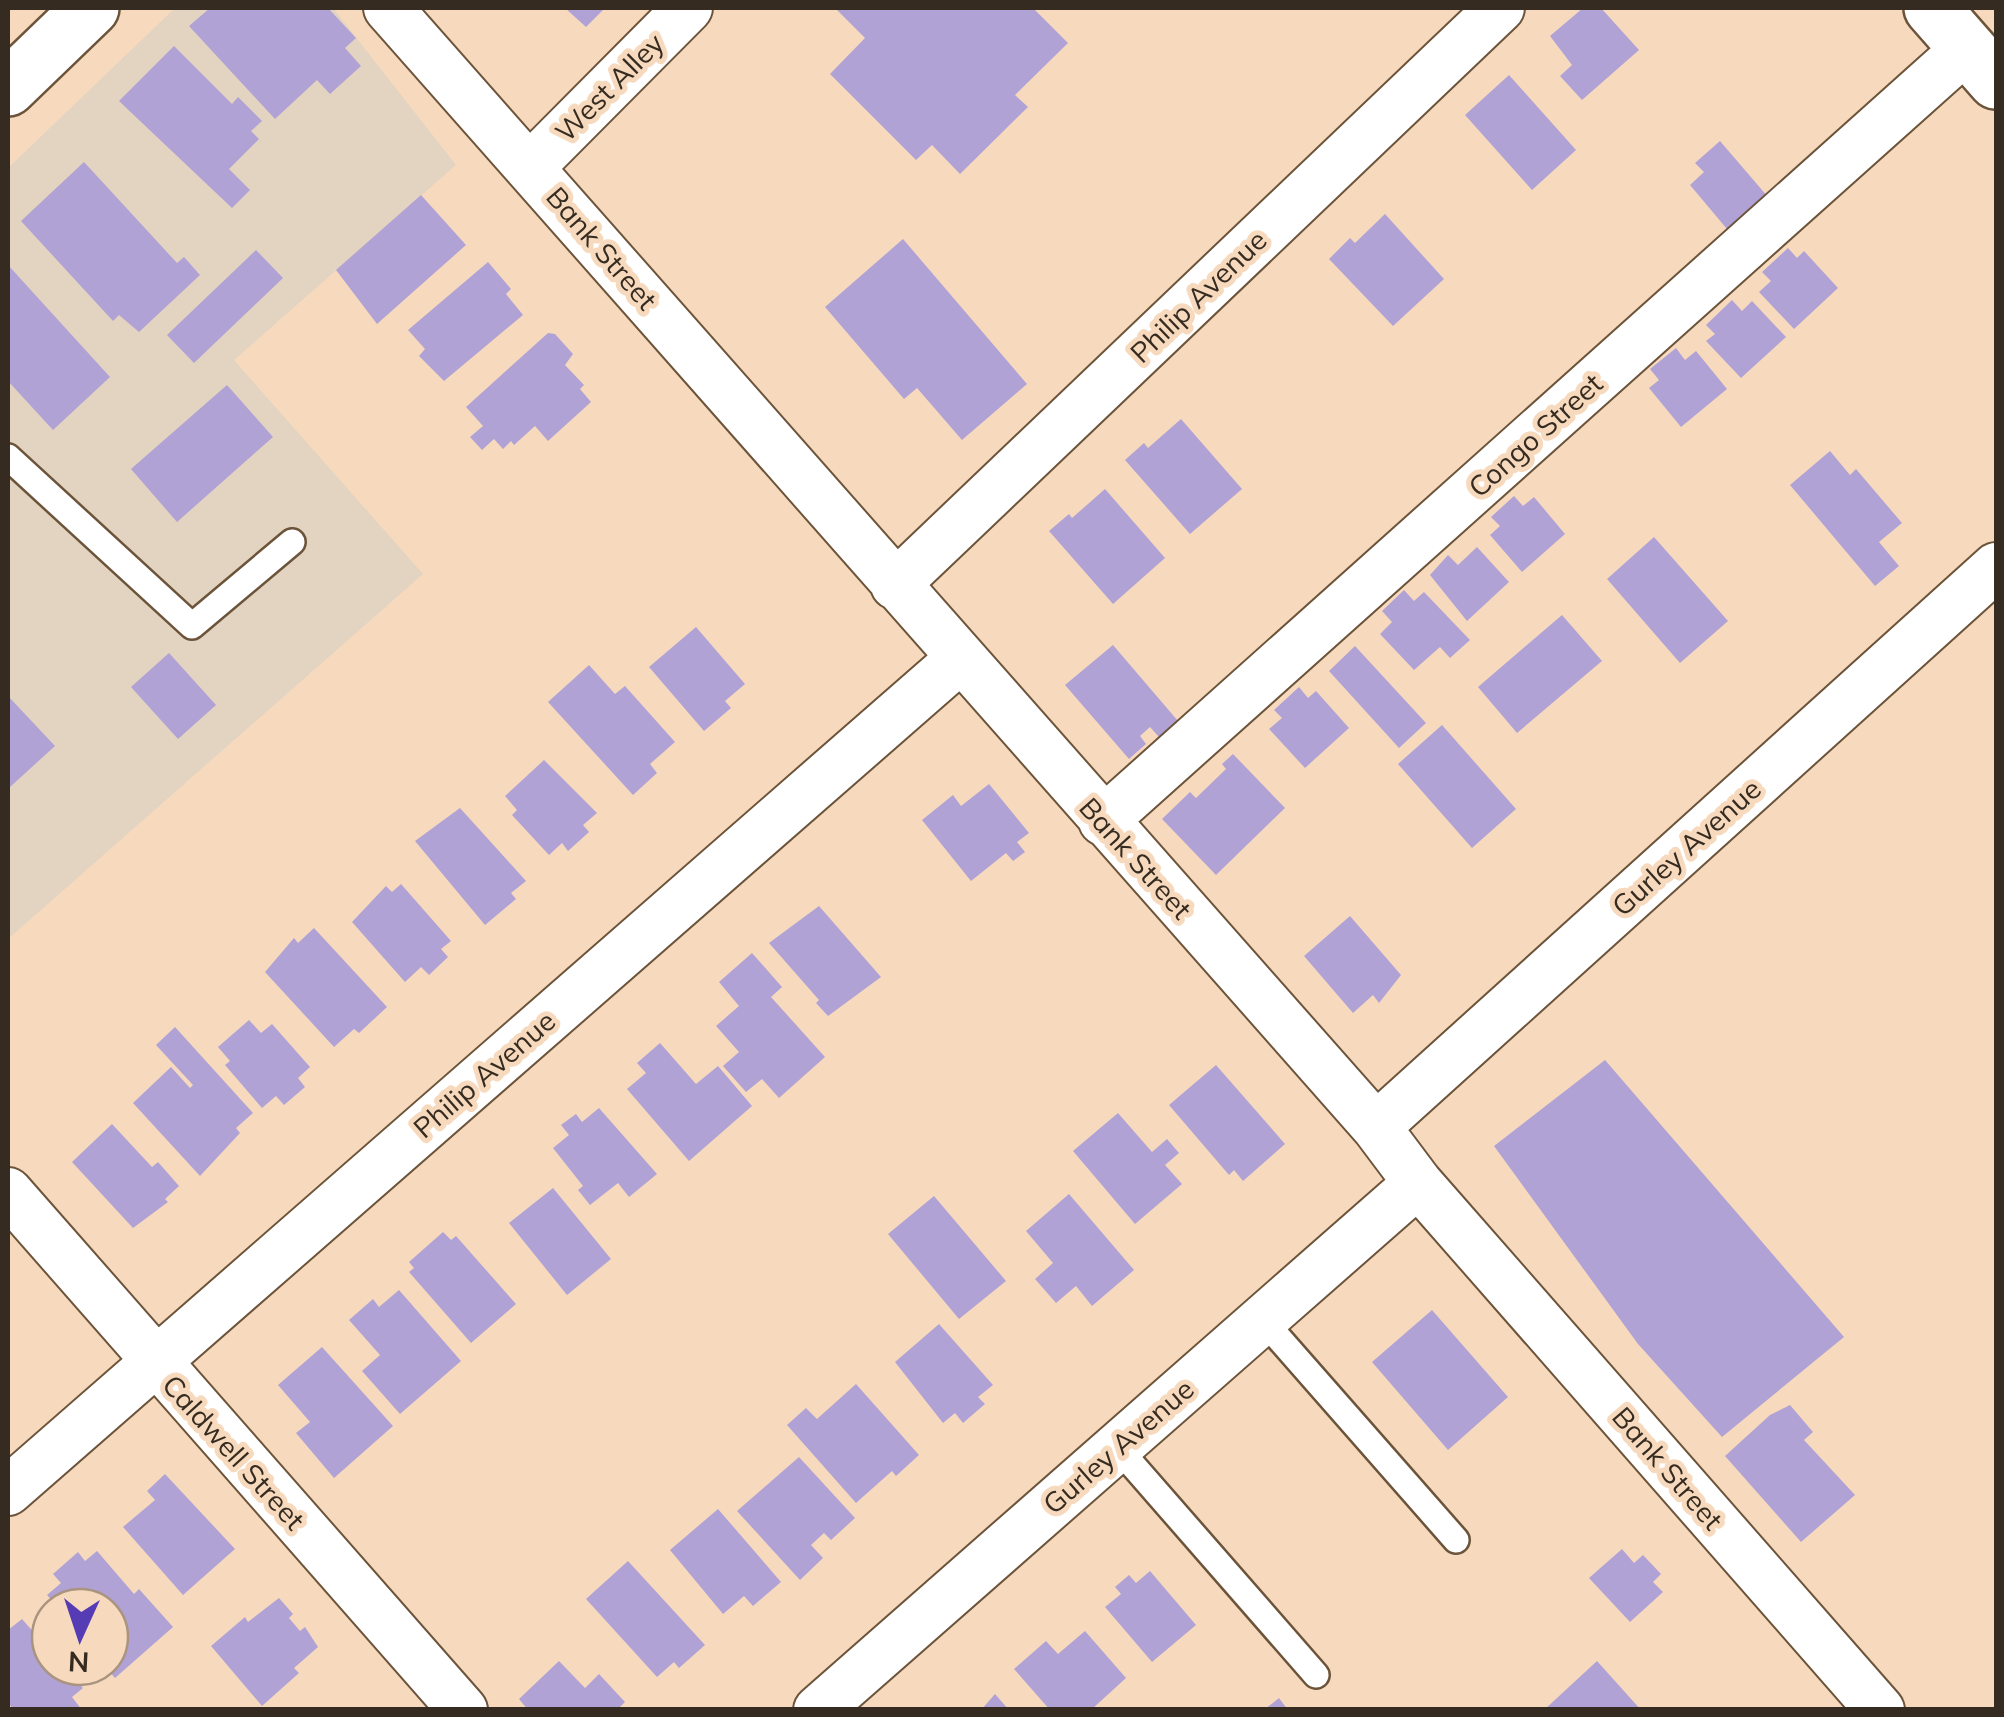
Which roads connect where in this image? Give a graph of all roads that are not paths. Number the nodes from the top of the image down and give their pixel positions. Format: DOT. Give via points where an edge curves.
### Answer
graph roads {
  1 [pos="91,8"];
  2 [pos="388,8"];
  3 [pos="688,8"];
  4 [pos="1500,8"];
  5 [pos="1932,8"];
  6 [pos="1982,65"];
  7 [pos="8,88"];
  8 [pos="530,166"];
  9 [pos="8,457"];
  10 [pos="292,542"];
  11 [pos="1996,568"];
  12 [pos="895,585"];
  13 [pos="961,658"];
  14 [pos="1103,822"];
  15 [pos="1376,1127"];
  16 [pos="1418,1184"];
  17 [pos="8,1192"];
  18 [pos="1262,1319"];
  19 [pos="154,1362"];
  20 [pos="1116,1447"];
  21 [pos="8,1491"];
  22 [pos="1456,1540"];
  23 [pos="1316,1675"];
  24 [pos="463,1710"];
  25 [pos="818,1710"];
  26 [pos="1880,1710"];
  1 -- 7 [label="main road"];
  2 -- 8 [label="street, Bank Street"];
  3 -- 8 [label="street, West Alley"];
  4 -- 12 [label="street, Philip Avenue"];
  5 -- 6 [label="main road"];
  6 -- 14 [label="street, Congo Street"];
  8 -- 12 [label="street, Bank Street"];
  9 -- 10 [label="lane" via="192,626"];
  11 -- 15 [label="street, Gurley Avenue"];
  12 -- 13 [label="street, Bank Street"];
  13 -- 14 [label="street, Bank Street"];
  13 -- 19 [label="street, Philip Avenue"];
  14 -- 15 [label="street, Bank Street"];
  15 -- 16 [label="street, Bank Street"];
  16 -- 18 [label="street, Gurley Avenue"];
  16 -- 26 [label="street, Bank Street"];
  17 -- 19 [label="street, Caldwell Street"];
  18 -- 20 [label="street, Gurley Avenue"];
  18 -- 22 [label="lane"];
  19 -- 21 [label="street, Philip Avenue"];
  19 -- 24 [label="street, Caldwell Street"];
  20 -- 23 [label="lane"];
  20 -- 25 [label="street, Gurley Avenue"];
}
